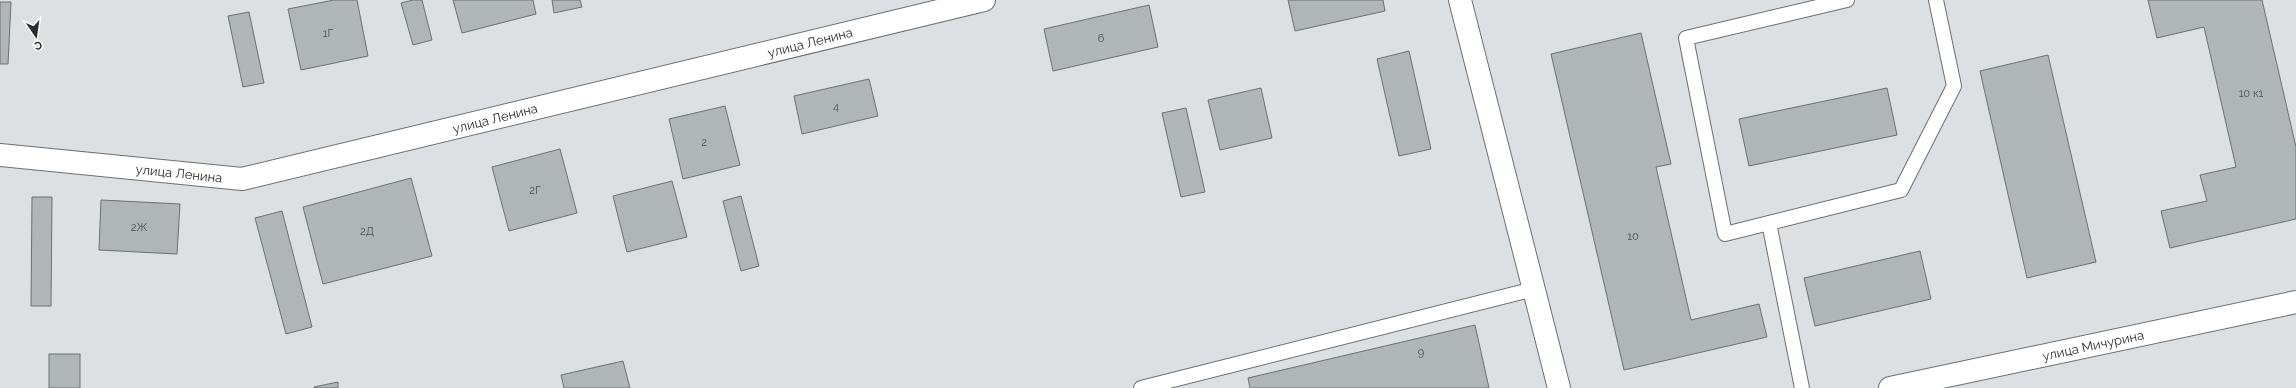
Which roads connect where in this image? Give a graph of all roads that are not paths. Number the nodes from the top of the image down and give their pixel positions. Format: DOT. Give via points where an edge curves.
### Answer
graph roads {
  1 [pos="984,0"];
  2 [pos="1460,0"];
  3 [pos="1847,0"];
  4 [pos="1936,0"];
  5 [pos="0,155"];
  6 [pos="1769,223"];
  7 [pos="1534,289"];
  8 [pos="2296,302"];
  9 [pos="1141,388"];
  10 [pos="1559,388"];
  11 [pos="1802,388"];
  12 [pos="1890,388"];
  1 -- 5 [label="street, улица Ленина" via="242,179"];
  2 -- 7 [label="street"];
  3 -- 6 [label="lane" via="1686,38 1725,234"];
  4 -- 6 [label="lane" via="1954,86 1901,190"];
  6 -- 11 [label="lane"];
  7 -- 9 [label="lane"];
  7 -- 10 [label="street"];
  8 -- 12 [label="street, улица Мичурина"];
}
